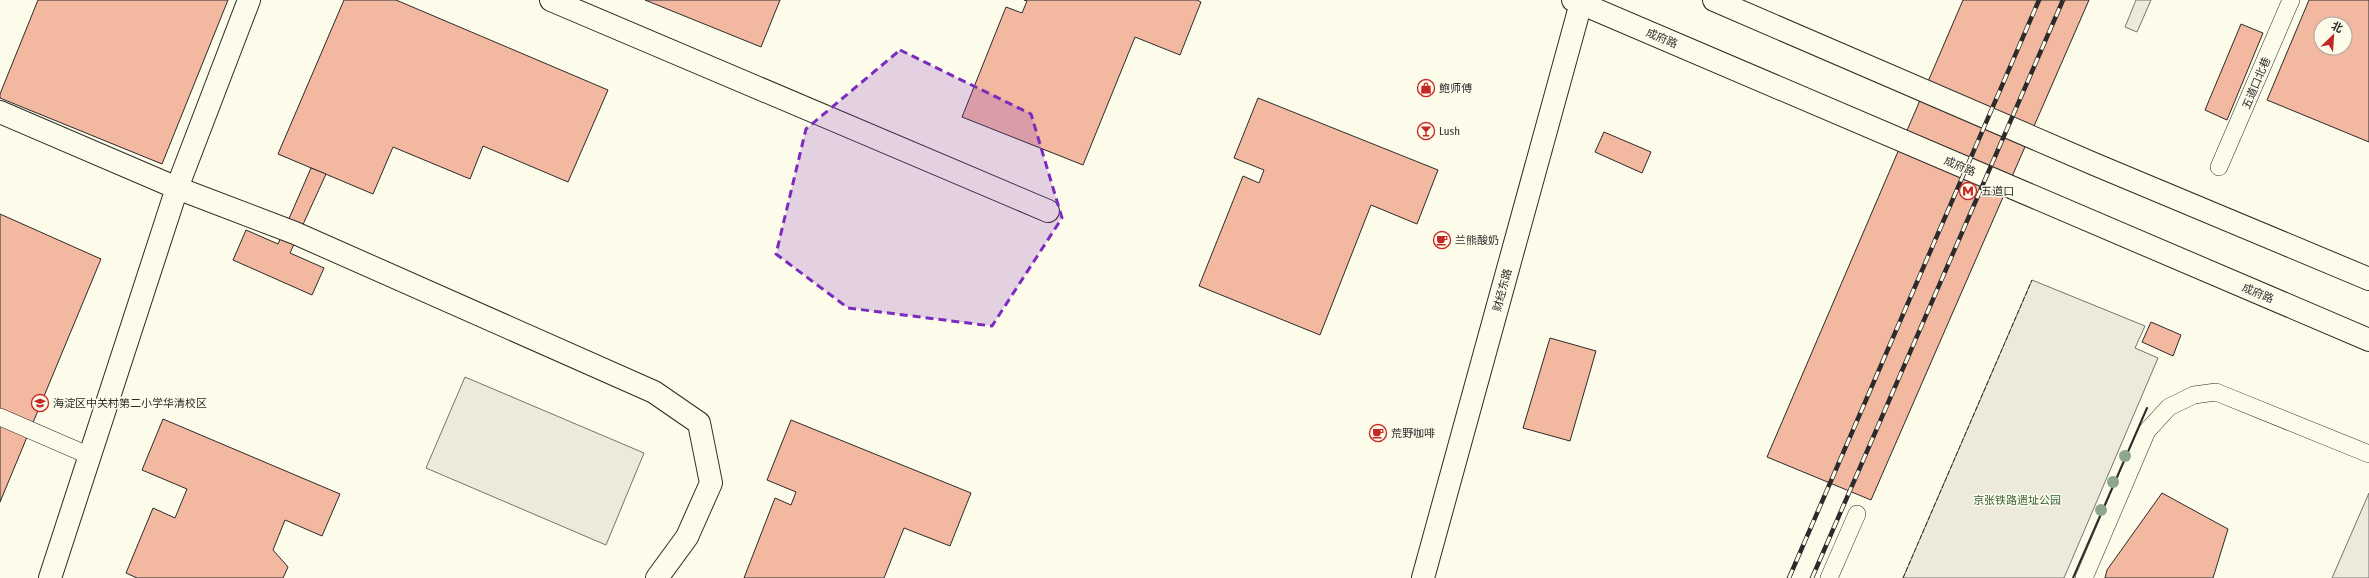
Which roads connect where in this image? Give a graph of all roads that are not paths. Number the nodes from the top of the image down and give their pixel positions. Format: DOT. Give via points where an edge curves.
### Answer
graph roads {
  1 [pos="248,0"];
  2 [pos="551,0"];
  3 [pos="1714,0"];
  4 [pos="2291,0"];
  5 [pos="1579,1"];
  6 [pos="0,112"];
  7 [pos="2220,166"];
  8 [pos="177,188"];
  9 [pos="1048,212"];
  10 [pos="2369,279"];
  11 [pos="2369,340"];
  12 [pos="0,417"];
  13 [pos="2369,454"];
  14 [pos="90,456"];
  15 [pos="1857,514"];
  16 [pos="50,578"];
  17 [pos="657,578"];
  18 [pos="1423,578"];
  19 [pos="1829,578"];
  20 [pos="2084,578"];
  1 -- 8 [label="street"];
  2 -- 9 [label="street"];
  3 -- 10 [label="street" via="2087,162"];
  4 -- 7 [label="lane, 五道口北巷"];
  5 -- 11 [label="street, 成府路"];
  5 -- 18 [label="street, 财经东路"];
  6 -- 8 [label="street"];
  8 -- 14 [label="street"];
  8 -- 17 [label="street" via="295,232 654,392 699,422 711,483 688,538"];
  12 -- 14 [label="lane"];
  13 -- 20 [label="lane" via="2216,392 2194,395 2169,407 2147,431"];
  14 -- 16 [label="street"];
  15 -- 19 [label="lane"];
}
